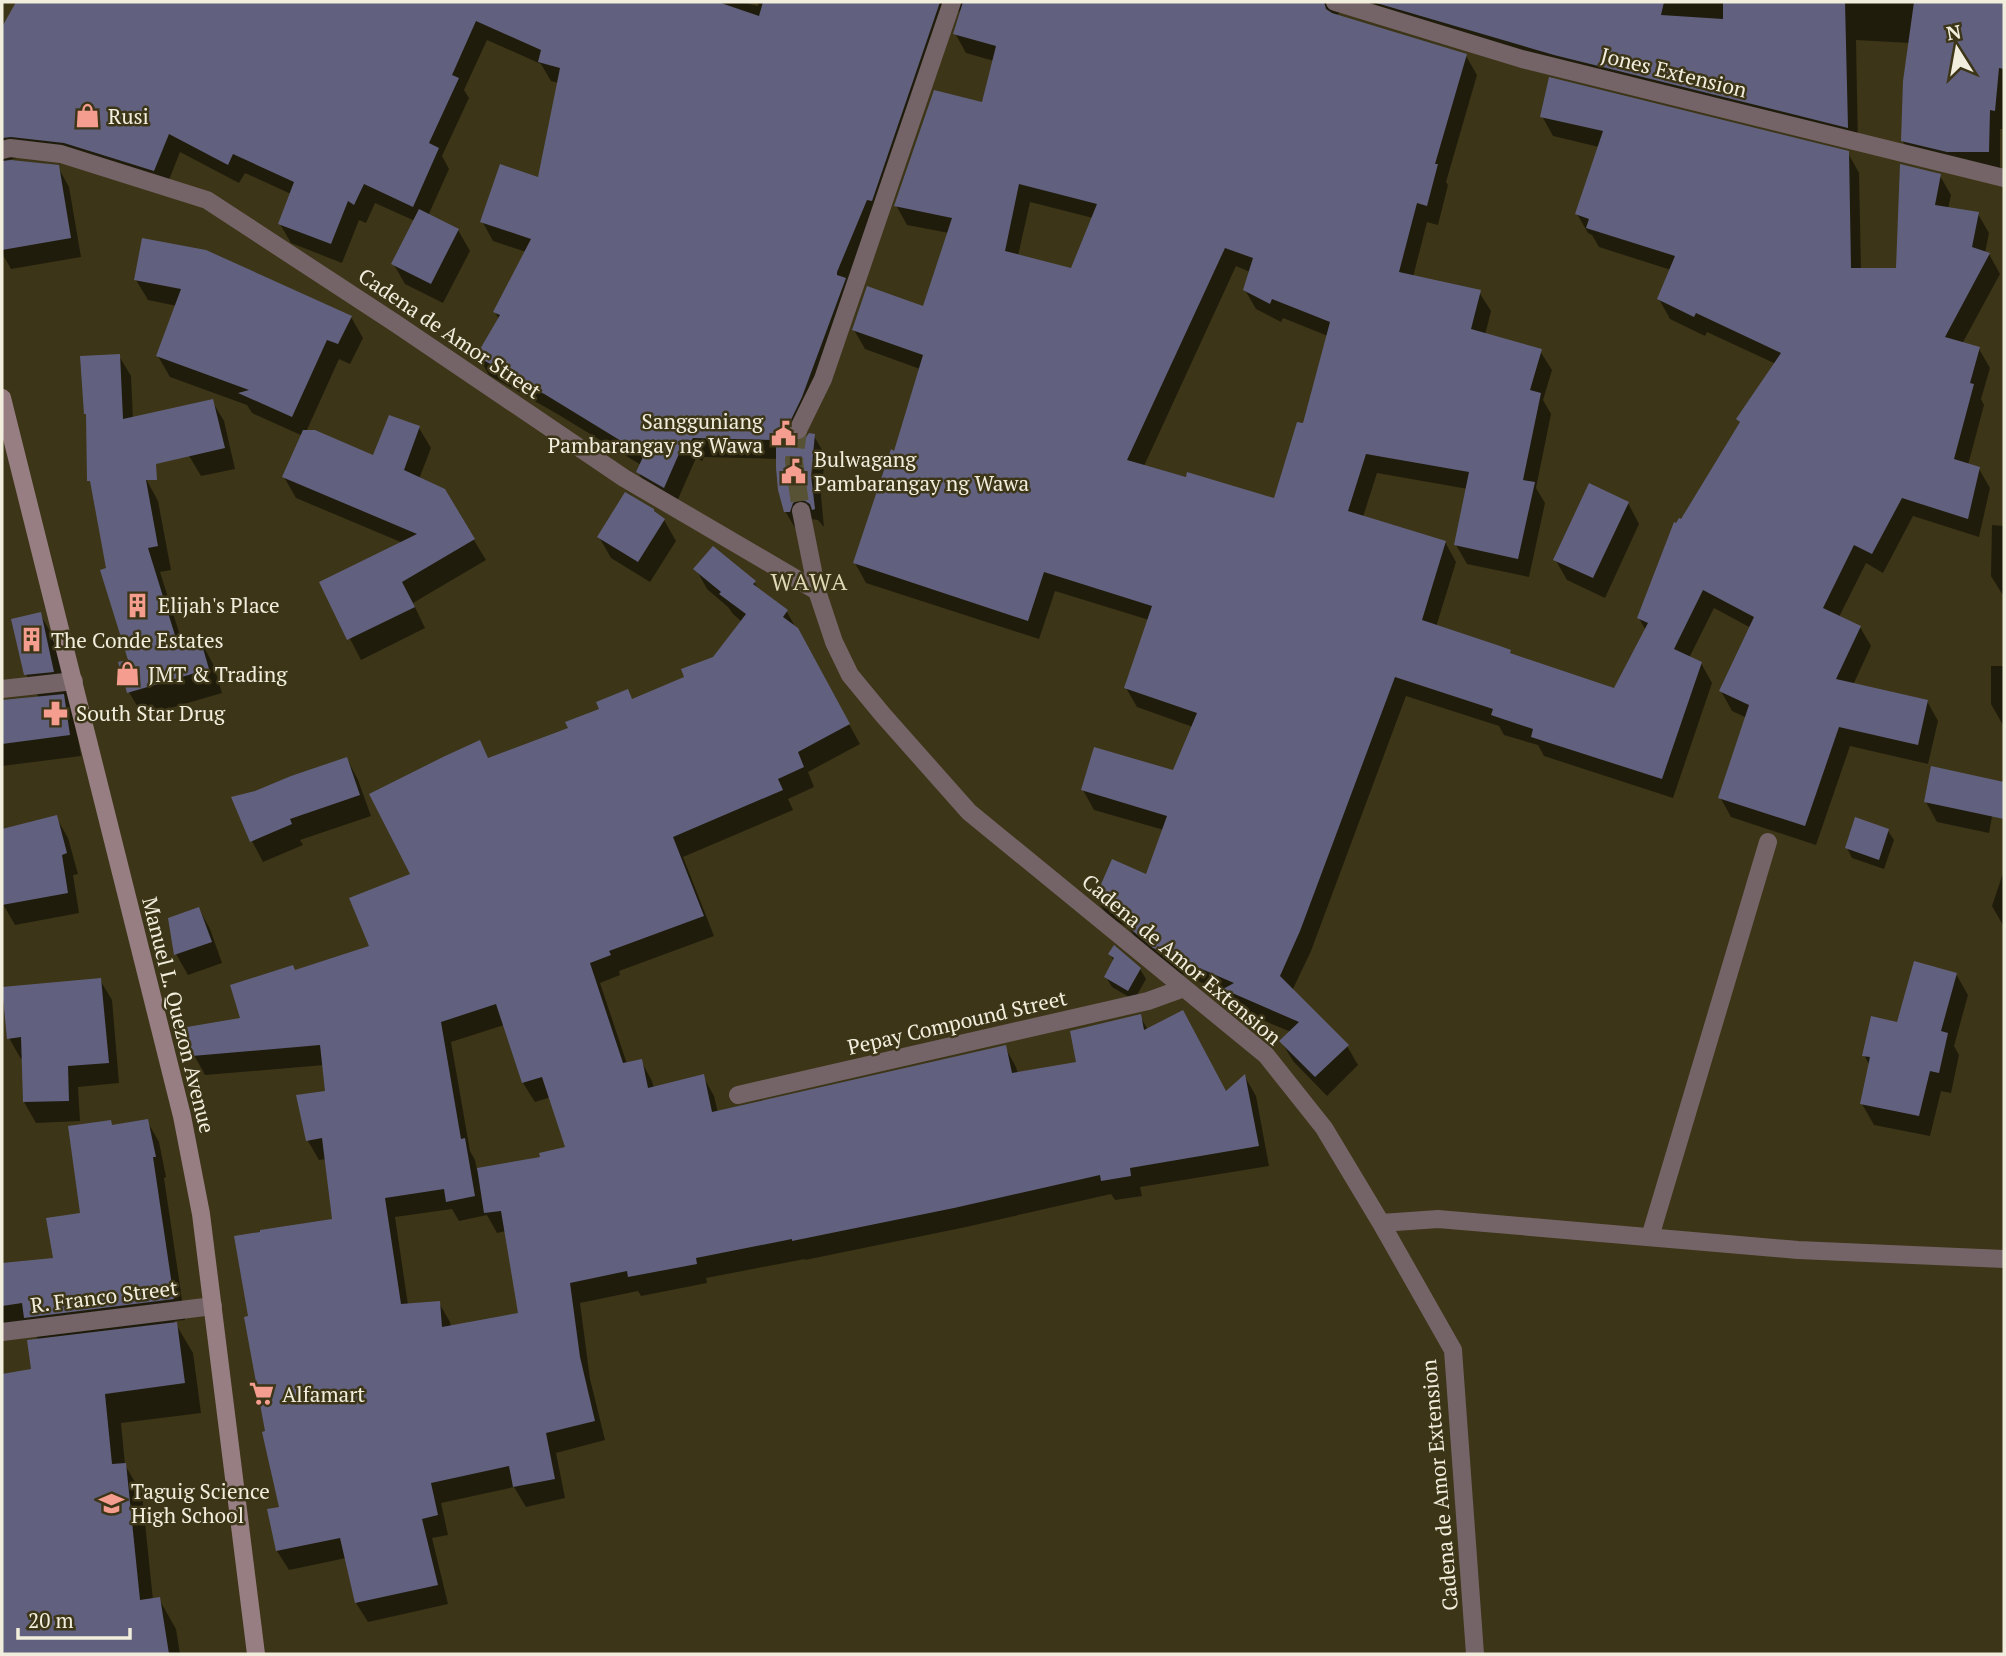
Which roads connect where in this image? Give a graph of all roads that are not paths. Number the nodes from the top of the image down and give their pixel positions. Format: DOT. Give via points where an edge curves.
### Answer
graph roads {
  1 [pos="953,2"];
  2 [pos="1335,2"];
  3 [pos="2,150"];
  4 [pos="2004,178"];
  5 [pos="2,398"];
  6 [pos="798,430"];
  7 [pos="801,511"];
  8 [pos="817,592"];
  9 [pos="74,681"];
  10 [pos="2,689"];
  11 [pos="1768,842"];
  12 [pos="1184,988"];
  13 [pos="738,1095"];
  14 [pos="1381,1223"];
  15 [pos="1650,1237"];
  16 [pos="2004,1259"];
  17 [pos="213,1306"];
  18 [pos="2,1332"];
  19 [pos="256,1654"];
  20 [pos="1475,1654"];
  1 -- 6 [label="street" via="823,379"];
  2 -- 4 [label="street, Jones Extension" via="1522,59"];
  3 -- 8 [label="street, Cadena de Amor Street" via="61,154 208,200 624,478"];
  5 -- 9 [label="main road, Manuel L. Quezon Avenue"];
  7 -- 8 [label="street"];
  8 -- 12 [label="street, Cadena de Amor Extension" via="850,675 968,812"];
  9 -- 10 [label="street"];
  9 -- 17 [label="main road, Manuel L. Quezon Avenue" via="182,1116"];
  11 -- 15 [label="street"];
  12 -- 13 [label="street, Pepay Compound Street" via="1135,1004"];
  12 -- 14 [label="street, Cadena de Amor Extension" via="1266,1055 1325,1128"];
  14 -- 15 [label="street" via="1438,1219"];
  14 -- 20 [label="street, Cadena de Amor Extension" via="1452,1350"];
  15 -- 16 [label="street" via="1798,1250"];
  17 -- 18 [label="street, R. Franco Street"];
  17 -- 19 [label="main road, Manuel L. Quezon Avenue"];
}
